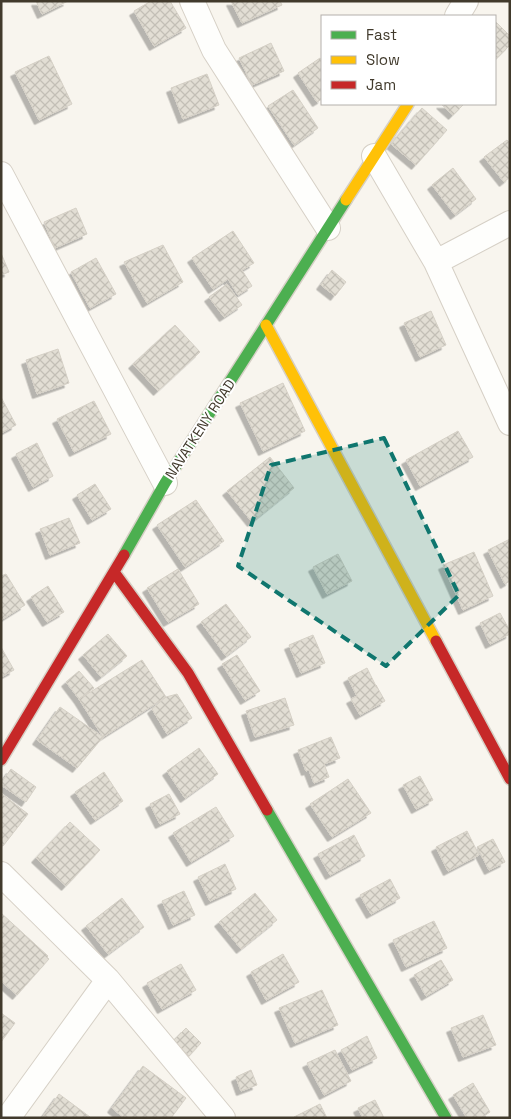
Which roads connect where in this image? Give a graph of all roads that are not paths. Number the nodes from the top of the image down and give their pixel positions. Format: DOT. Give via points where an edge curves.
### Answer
graph roads {
  1 [pos="192,1"];
  2 [pos="466,1"];
  3 [pos="458,15"];
  4 [pos="407,105"];
  5 [pos="374,156"];
  6 [pos="1,174"];
  7 [pos="510,223"];
  8 [pos="328,228"];
  9 [pos="436,262"];
  10 [pos="266,325"];
  11 [pos="510,423"];
  12 [pos="165,483"];
  13 [pos="114,572"];
  14 [pos="1,760"];
  15 [pos="510,779"];
  16 [pos="1,874"];
  17 [pos="108,980"];
  18 [pos="8,1118"];
  19 [pos="223,1118"];
  20 [pos="446,1118"];
  1 -- 8 [label="street" via="214,50"];
  2 -- 3 [label="street"];
  4 -- 5 [label="street, NAVATKENY ROAD"];
  5 -- 8 [label="street, NAVATKENY ROAD"];
  5 -- 9 [label="street"];
  6 -- 12 [label="street"];
  7 -- 9 [label="street"];
  8 -- 10 [label="street, NAVATKENY ROAD"];
  9 -- 11 [label="street"];
  10 -- 12 [label="street, NAVATKENY ROAD"];
  10 -- 15 [label="street"];
  12 -- 13 [label="street, NAVATKENY ROAD"];
  13 -- 14 [label="street, NAVATKENY ROAD"];
  13 -- 20 [label="street" via="188,673"];
  16 -- 17 [label="street"];
  17 -- 18 [label="street"];
  17 -- 19 [label="street"];
}
